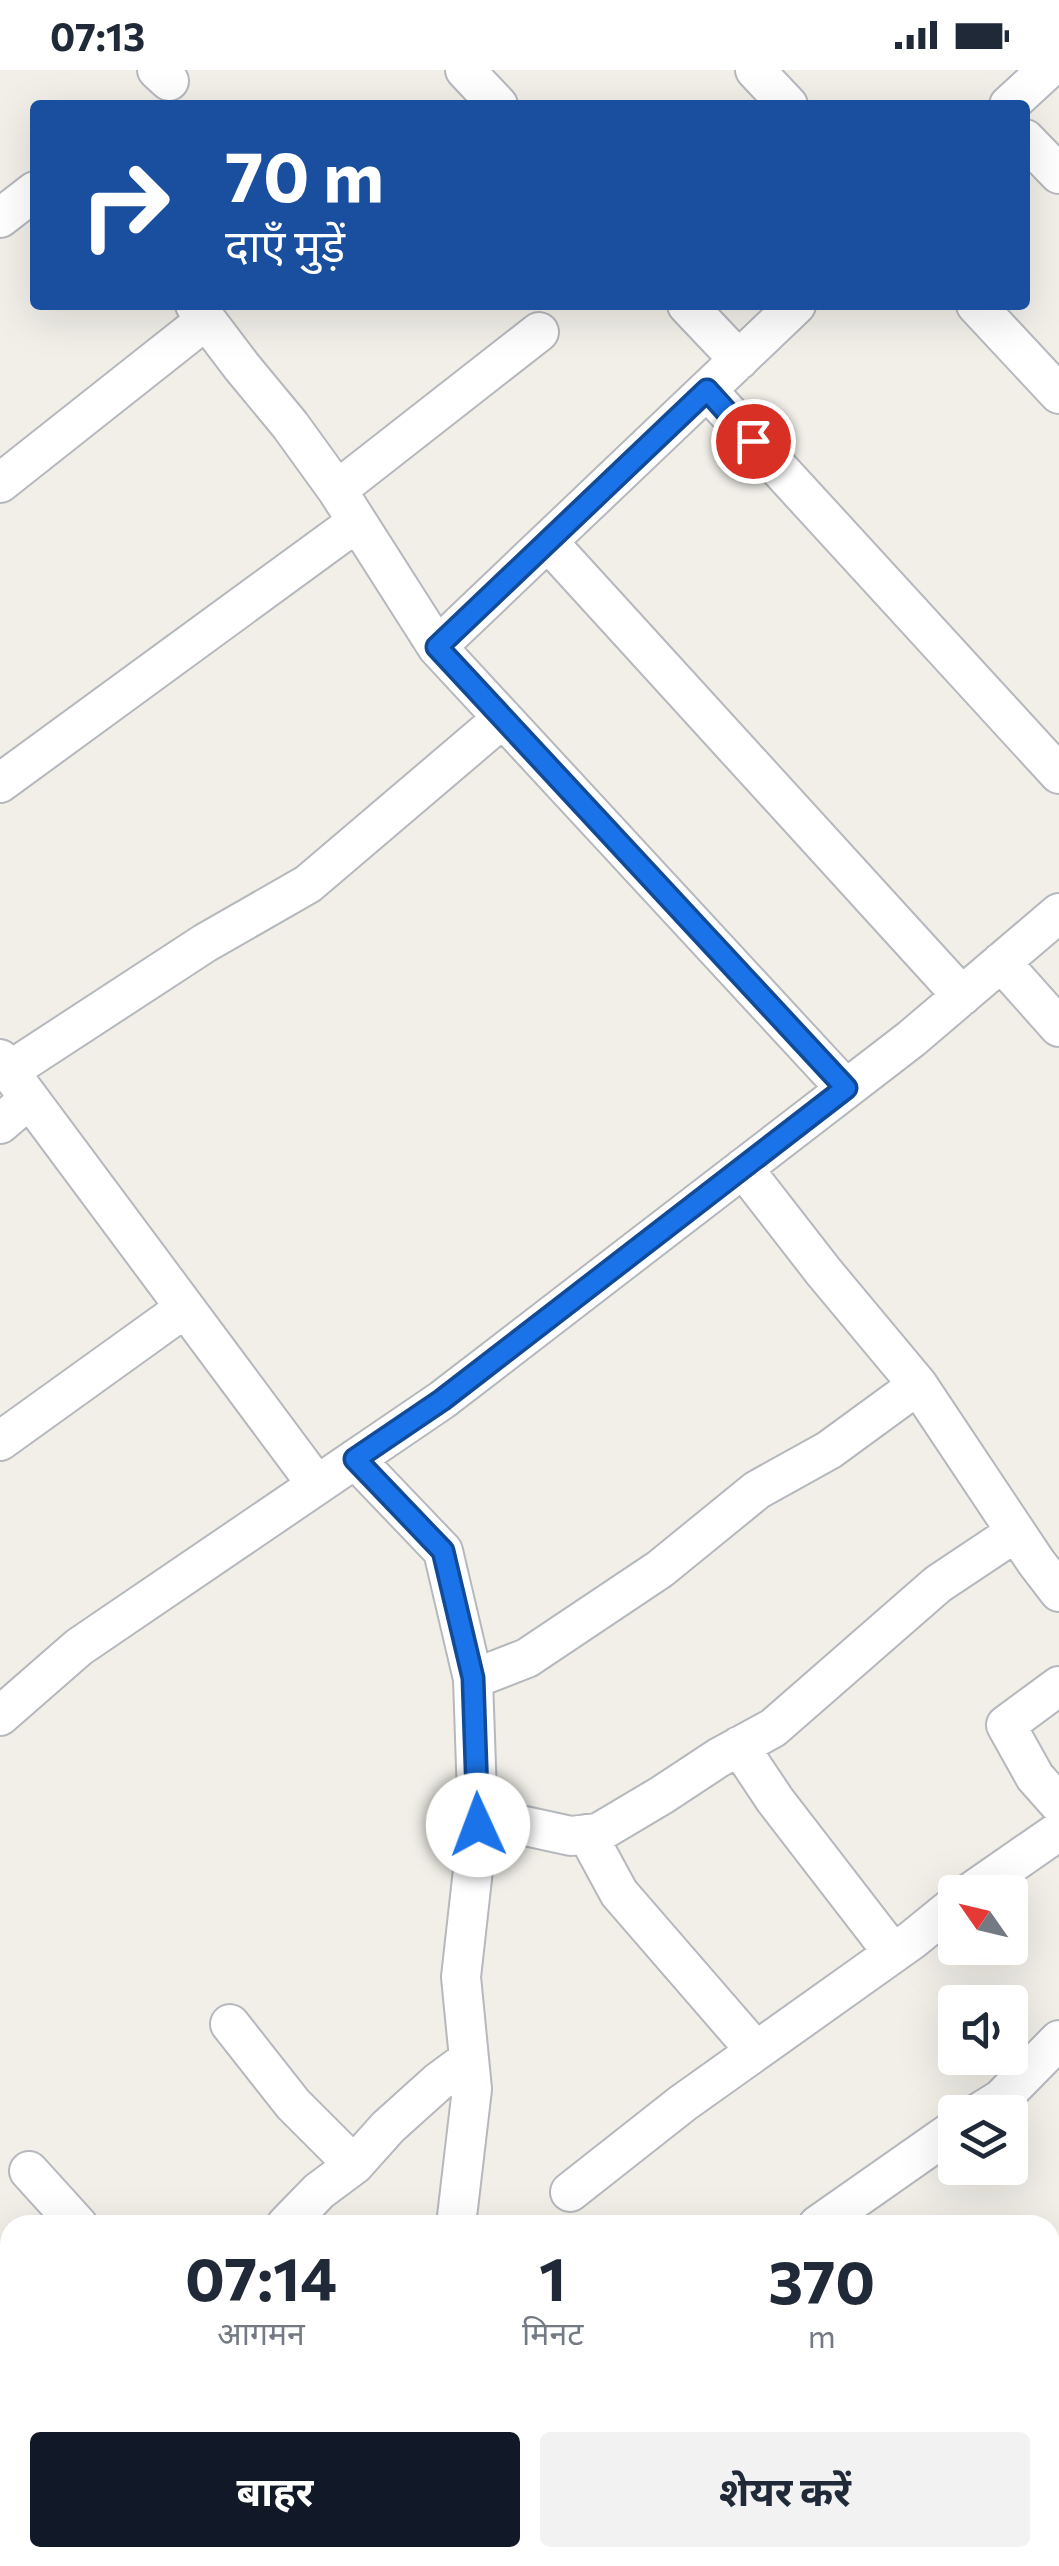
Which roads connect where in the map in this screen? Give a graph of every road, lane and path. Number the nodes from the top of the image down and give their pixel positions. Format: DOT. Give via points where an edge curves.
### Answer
graph roads {
  1 [pos="465,70"];
  2 [pos="755,70"];
  3 [pos="1037,73"];
  4 [pos="493,100"];
  5 [pos="783,100"];
  6 [pos="1013,100"];
  7 [pos="1030,144"];
  8 [pos="1059,174"];
  9 [pos="30,196"];
  10 [pos="0,218"];
  11 [pos="692,310"];
  12 [pos="791,310"];
  13 [pos="981,310"];
  14 [pos="201,312"];
  15 [pos="538,332"];
  16 [pos="739,360"];
  17 [pos="707,390"];
  18 [pos="1059,394"];
  19 [pos="0,483"];
  20 [pos="337,490"];
  21 [pos="358,522"];
  22 [pos="548,542"];
  23 [pos="437,647"];
  24 [pos="503,718"];
  25 [pos="1059,774"];
  26 [pos="0,782"];
  27 [pos="1059,913"];
  28 [pos="1001,962"];
  29 [pos="962,996"];
  30 [pos="1059,1026"];
  31 [pos="13,1076"];
  32 [pos="846,1088"];
  33 [pos="0,1124"];
  34 [pos="742,1168"];
  35 [pos="185,1308"];
  36 [pos="918,1385"];
  37 [pos="0,1441"];
  38 [pos="355,1459"];
  39 [pos="317,1485"];
  40 [pos="1016,1532"];
  41 [pos="1059,1592"];
  42 [pos="473,1678"];
  43 [pos="1059,1686"];
  44 [pos="0,1716"];
  45 [pos="739,1746"];
  46 [pos="1059,1804"];
  47 [pos="478,1825"];
  48 [pos="1059,1831"];
  49 [pos="587,1834"];
  50 [pos="996,1875"];
  51 [pos="938,1918"];
  52 [pos="893,1953"];
  53 [pos="230,2024"];
  54 [pos="1059,2040"];
  55 [pos="755,2050"];
  56 [pos="469,2059"];
  57 [pos="1004,2095"];
  58 [pos="938,2142"];
  59 [pos="354,2165"];
  60 [pos="29,2171"];
  61 [pos="570,2192"];
  62 [pos="69,2215"];
  63 [pos="296,2215"];
  64 [pos="457,2215"];
  65 [pos="832,2215"];
  1 -- 4 [label="street"];
  2 -- 5 [label="street"];
  3 -- 6 [label="street"];
  7 -- 8 [label="street"];
  9 -- 10 [label="street"];
  11 -- 16 [label="street"];
  12 -- 16 [label="street"];
  13 -- 18 [label="street"];
  14 -- 19 [label="street"];
  14 -- 20 [label="street"];
  15 -- 20 [label="street"];
  16 -- 17 [label="street"];
  17 -- 22 [label="street"];
  17 -- 25 [label="street"];
  20 -- 21 [label="street"];
  21 -- 23 [label="street"];
  21 -- 26 [label="street"];
  22 -- 23 [label="street"];
  22 -- 29 [label="street"];
  23 -- 24 [label="street"];
  24 -- 31 [label="street" via="308,884 205,943"];
  24 -- 32 [label="street"];
  27 -- 28 [label="street"];
  28 -- 29 [label="street"];
  28 -- 30 [label="street"];
  29 -- 32 [label="street"];
  31 -- 33 [label="street"];
  31 -- 35 [label="street"];
  32 -- 34 [label="street"];
  34 -- 36 [label="street"];
  34 -- 38 [label="street" via="442,1400"];
  35 -- 37 [label="street"];
  35 -- 39 [label="street"];
  36 -- 40 [label="street"];
  36 -- 42 [label="street" via="829,1450 757,1490 660,1569 527,1658"];
  38 -- 39 [label="street"];
  38 -- 42 [label="street" via="443,1551"];
  39 -- 44 [label="street" via="79,1647"];
  40 -- 41 [label="street"];
  40 -- 45 [label="street" via="938,1584 773,1728"];
  42 -- 47 [label="street"];
  43 -- 46 [label="street" via="1006,1725"];
  45 -- 49 [label="street"];
  45 -- 52 [label="street"];
  47 -- 49 [label="street"];
  47 -- 56 [label="street" via="461,1976"];
  48 -- 50 [label="street"];
  49 -- 55 [label="street" via="618,1893"];
  51 -- 52 [label="street"];
  52 -- 55 [label="street"];
  53 -- 59 [label="street" via="293,2104"];
  54 -- 57 [label="street"];
  55 -- 61 [label="street"];
  56 -- 59 [label="street"];
  56 -- 64 [label="street" via="472,2089"];
  58 -- 65 [label="street"];
  59 -- 63 [label="street"];
  60 -- 62 [label="street"];
}
